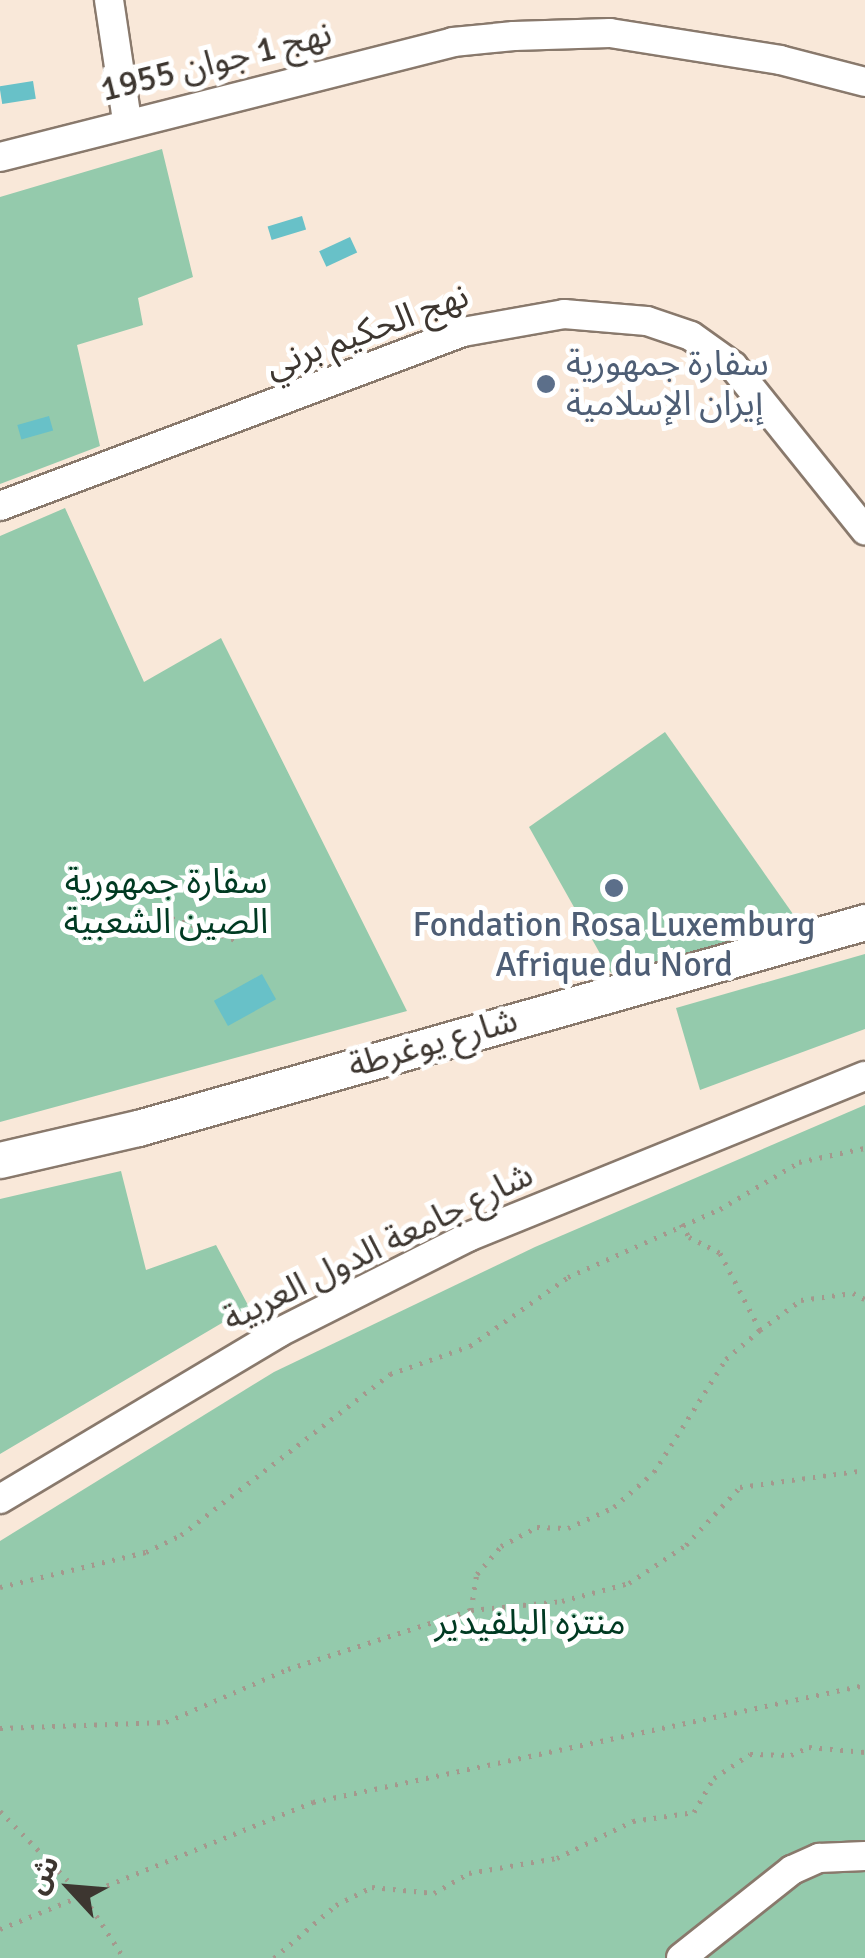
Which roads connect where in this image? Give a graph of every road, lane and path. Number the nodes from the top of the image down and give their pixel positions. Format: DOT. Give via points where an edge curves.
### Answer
graph roads {
  1 [pos="110,0"];
  2 [pos="865,82"];
  3 [pos="127,121"];
  4 [pos="0,158"];
  5 [pos="0,506"];
  6 [pos="865,530"];
  7 [pos="172,918"];
  8 [pos="865,922"];
  9 [pos="241,942"];
  10 [pos="865,1064"];
  11 [pos="865,1076"];
  12 [pos="807,1095"];
  13 [pos="865,1148"];
  14 [pos="0,1160"];
  15 [pos="680,1224"];
  16 [pos="865,1299"];
  17 [pos="760,1330"];
  18 [pos="865,1470"];
  19 [pos="0,1499"];
  20 [pos="0,1587"];
  21 [pos="472,1610"];
  22 [pos="865,1685"];
  23 [pos="0,1728"];
  24 [pos="865,1752"];
  25 [pos="0,1811"];
  26 [pos="865,1856"];
  27 [pos="86,1898"];
  28 [pos="0,1929"];
  29 [pos="124,1958"];
  30 [pos="274,1958"];
  31 [pos="681,1958"];
  1 -- 3 [label="street"];
  2 -- 3 [label="street, نهج 1 جوان 1955" via="780,60 610,33 514,36 454,42"];
  3 -- 4 [label="street, نهج 1 جوان 1955"];
  5 -- 6 [label="street, نهج الحكيم برني" via="463,332 564,314 646,321 691,336 733,366"];
  7 -- 9 [label="path"];
  8 -- 14 [label="main road, شارع يوغرطة" via="138,1128"];
  10 -- 12 [label="street, شارع جامعة الدول العربية"];
  11 -- 12 [label="street, شارع جامعة الدول العربية"];
  12 -- 19 [label="street, شارع جامعة الدول العربية" via="468,1236 278,1333"];
  13 -- 15 [label="path" via="799,1162 720,1209"];
  15 -- 17 [label="path" via="720,1254"];
  15 -- 20 [label="path" via="568,1278 470,1346 390,1374 181,1535 146,1552"];
  16 -- 17 [label="path" via="853,1293 801,1300"];
  17 -- 21 [label="path" via="726,1358 654,1472 614,1507 568,1528 537,1527 500,1546 477,1574"];
  18 -- 21 [label="path" via="740,1487 686,1545 629,1584 562,1601"];
  21 -- 23 [label="path" via="288,1669 166,1722"];
  22 -- 27 [label="path" via="313,1802"];
  24 -- 30 [label="path" via="809,1747 791,1755 750,1754 714,1778 694,1812 632,1821 557,1858 468,1873 434,1892 372,1887 336,1905"];
  25 -- 27 [label="path"];
  26 -- 31 [label="street" via="819,1858 792,1870"];
  27 -- 28 [label="path"];
  27 -- 29 [label="path"];
}
